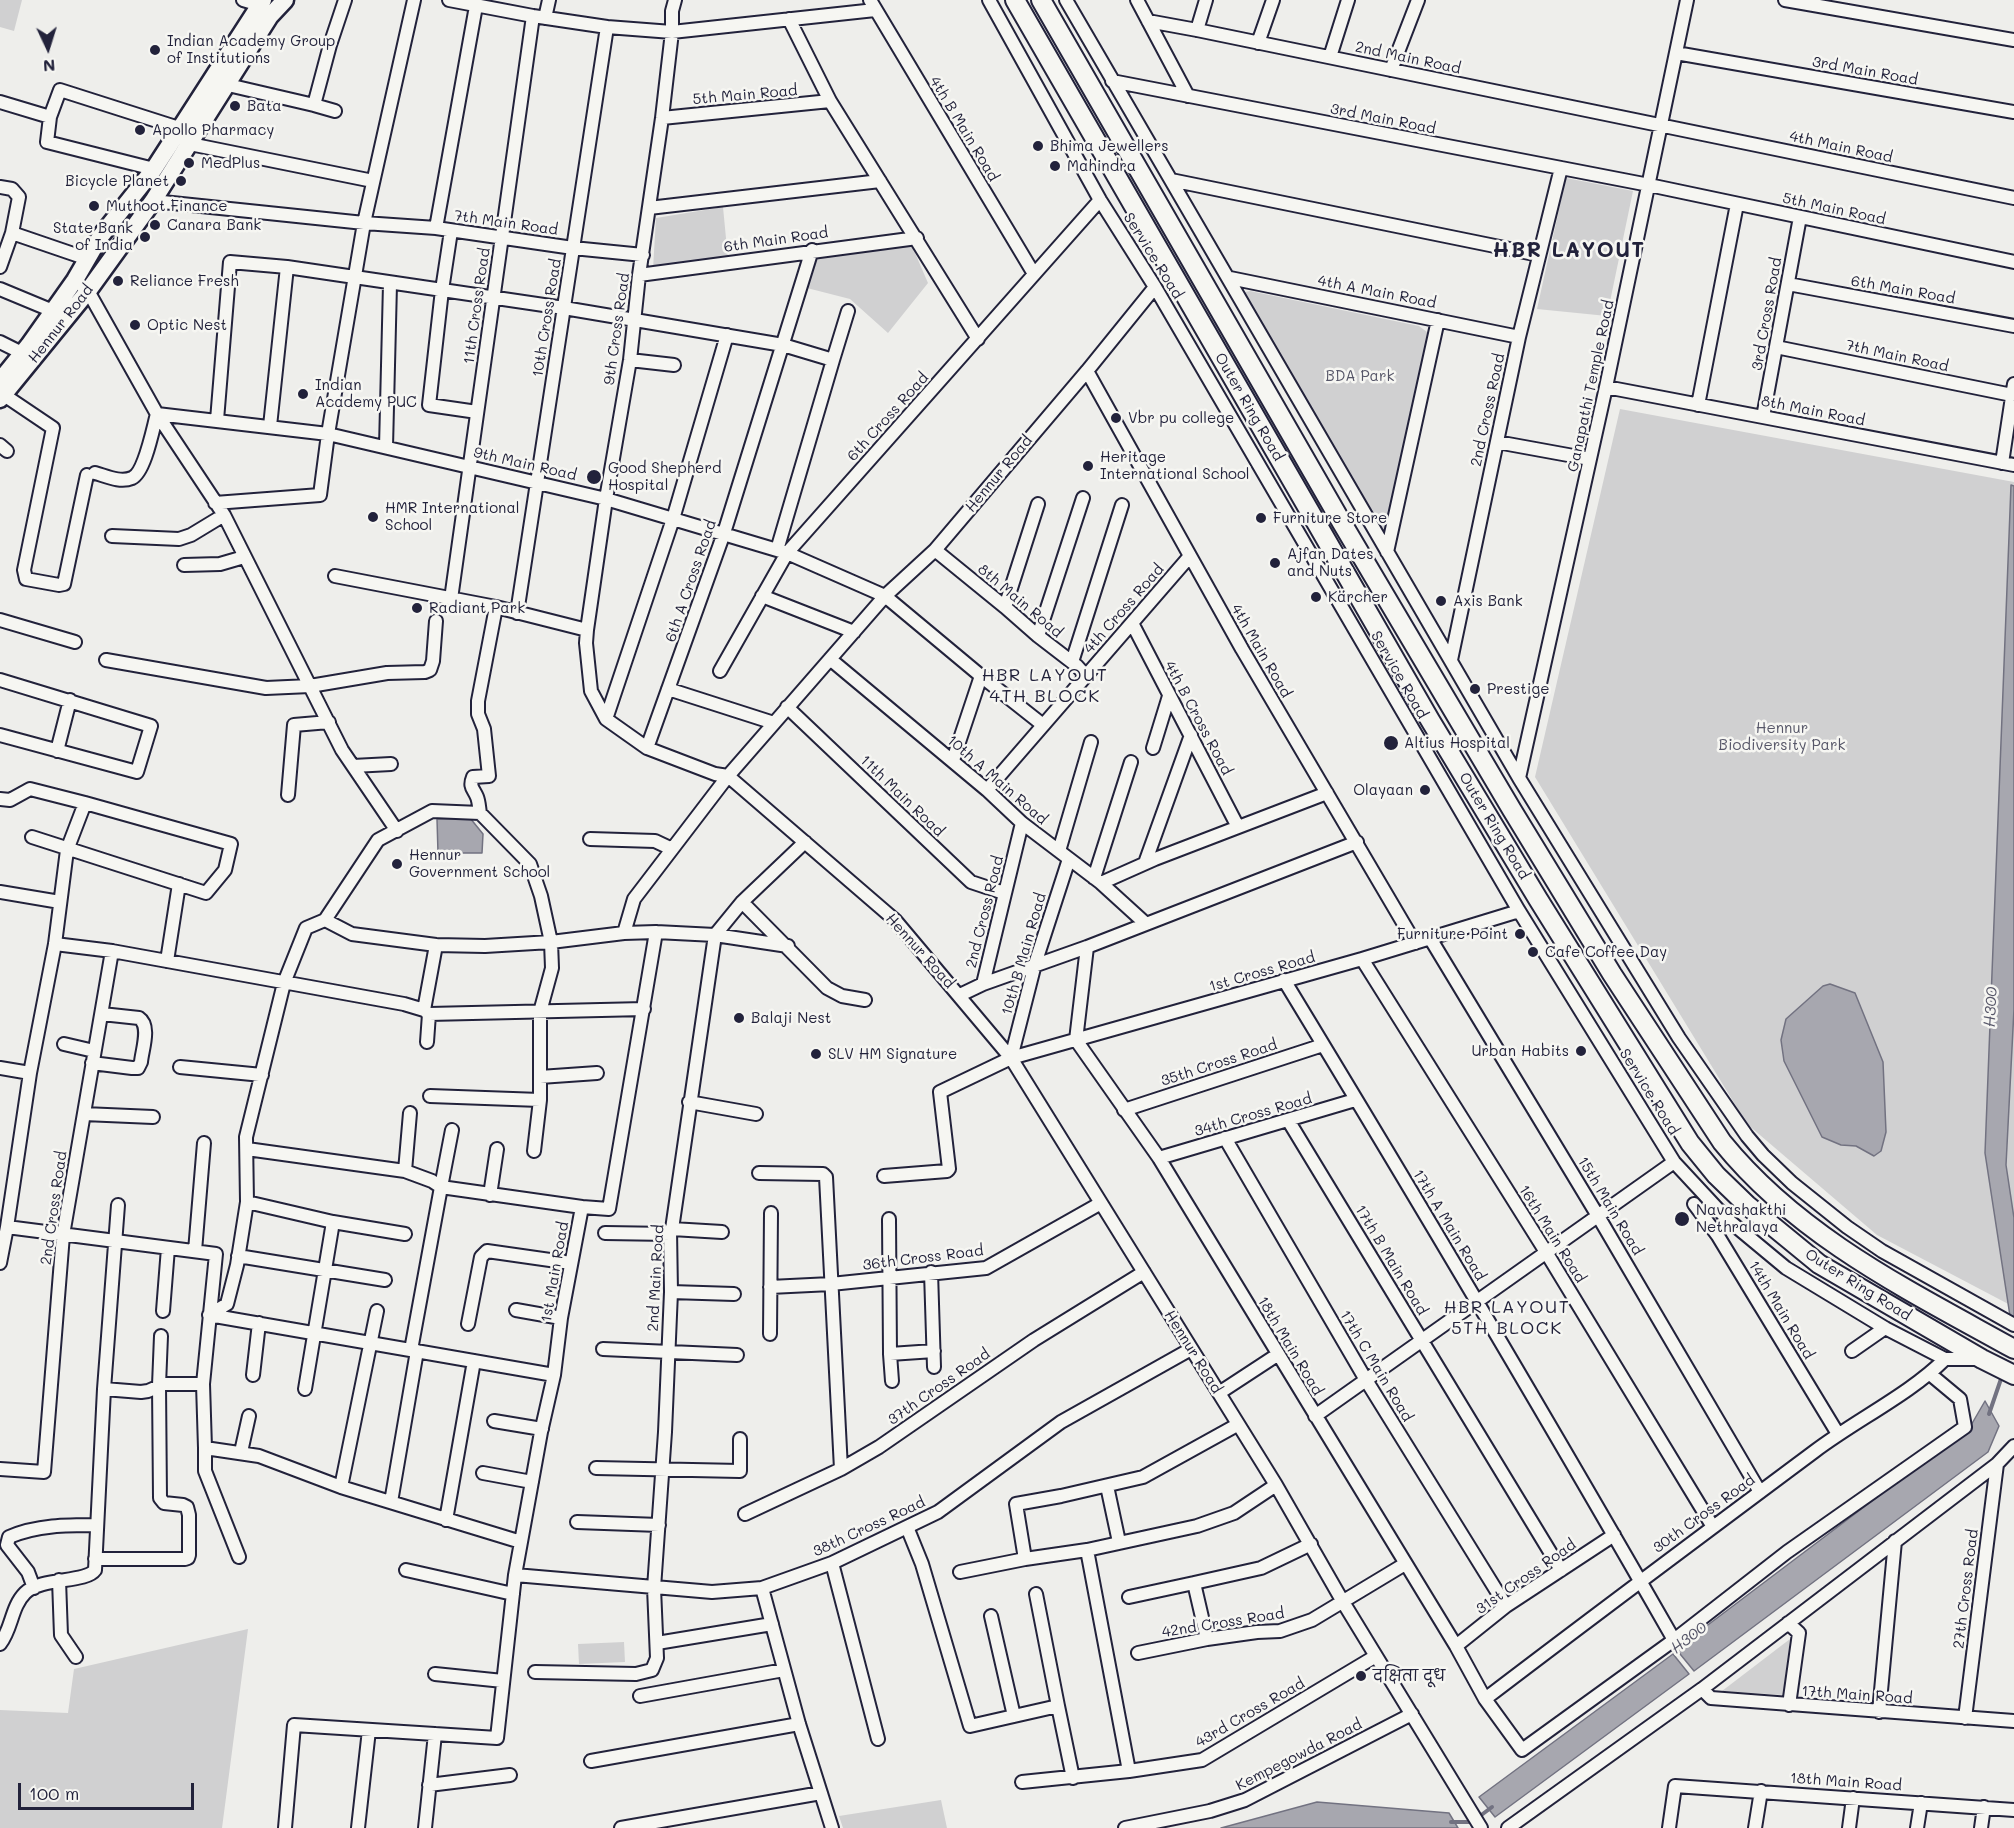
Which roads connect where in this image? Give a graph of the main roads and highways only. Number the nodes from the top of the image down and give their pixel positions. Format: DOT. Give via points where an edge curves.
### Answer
graph roads {
  1 [pos="285,0"];
  2 [pos="1015,0"];
  3 [pos="1041,0"];
  4 [pos="262,3"];
  5 [pos="81,285"];
  6 [pos="1,392"];
  7 [pos="2014,1349"];
  8 [pos="2014,1375"];
  1 -- 5 [label="main road, Hennur Road" via="270,16 153,201 118,247"];
  2 -- 8 [label="highway, Outer Ring Road" via="1430,720 1690,1143 1747,1205 1819,1264"];
  3 -- 7 [label="highway, Outer Ring Road" via="1506,800 1612,974 1722,1142 1767,1192 1833,1245"];
  4 -- 5 [label="main road" via="154,169 100,237 88,259"];
  5 -- 6 [label="main road, Hennur Road"];
  5 -- 6 [label="main road" via="53,311 22,352"];
}
